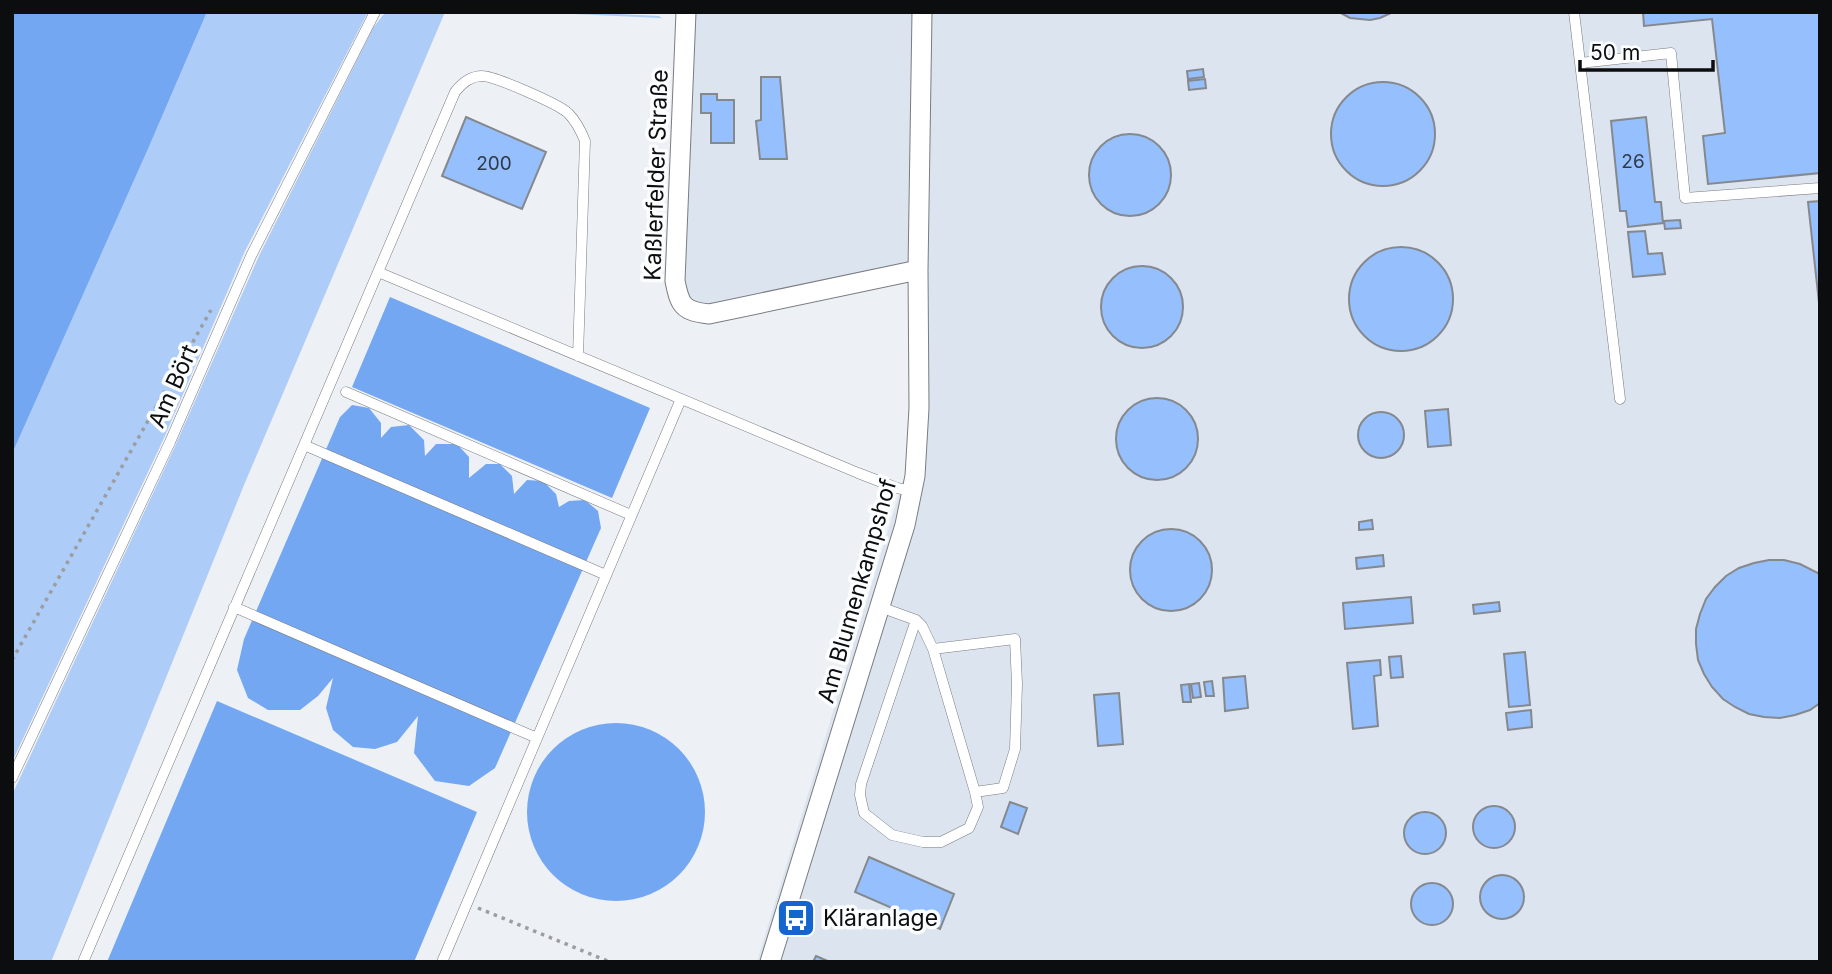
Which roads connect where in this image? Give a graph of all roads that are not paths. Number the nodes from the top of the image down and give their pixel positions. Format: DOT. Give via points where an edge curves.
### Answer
graph roads {
  1 [pos="375,12"];
  2 [pos="686,12"];
  3 [pos="922,12"];
  4 [pos="1574,12"];
  5 [pos="1580,63"];
  6 [pos="1820,188"];
  7 [pos="918,270"];
  8 [pos="378,272"];
  9 [pos="578,356"];
  10 [pos="346,392"];
  11 [pos="681,399"];
  12 [pos="1620,399"];
  13 [pos="304,445"];
  14 [pos="912,491"];
  15 [pos="631,515"];
  16 [pos="606,575"];
  17 [pos="234,607"];
  18 [pos="880,607"];
  19 [pos="916,620"];
  20 [pos="933,649"];
  21 [pos="537,738"];
  22 [pos="12,778"];
  23 [pos="975,792"];
  24 [pos="83,962"];
  25 [pos="442,962"];
  26 [pos="770,962"];
  1 -- 22 [label="lane, Am Bört" via="251,256 170,442"];
  2 -- 7 [label="street, Kaßlerfelder Straße" via="675,281 685,307 709,314"];
  3 -- 7 [label="street, Am Blumenkampshof"];
  4 -- 5 [label="lane"];
  5 -- 6 [label="lane" via="1671,53 1685,198"];
  5 -- 12 [label="lane"];
  7 -- 14 [label="street, Am Blumenkampshof" via="919,408"];
  8 -- 9 [label="lane"];
  8 -- 9 [label="lane" via="455,92 473,77 495,78 568,113 585,141"];
  8 -- 13 [label="lane"];
  9 -- 11 [label="lane"];
  10 -- 15 [label="lane"];
  11 -- 14 [label="lane"];
  11 -- 15 [label="lane"];
  13 -- 16 [label="lane"];
  13 -- 17 [label="lane"];
  14 -- 18 [label="street, Am Blumenkampshof"];
  15 -- 16 [label="lane"];
  16 -- 21 [label="lane"];
  17 -- 21 [label="lane"];
  17 -- 24 [label="lane"];
  18 -- 19 [label="lane"];
  18 -- 26 [label="street, Am Blumenkampshof"];
  19 -- 20 [label="lane"];
  19 -- 23 [label="lane" via="861,783 864,813 892,835 941,842 969,828 978,807"];
  20 -- 23 [label="lane"];
  20 -- 23 [label="lane" via="1015,639 1015,749 1003,788"];
  21 -- 25 [label="lane"];
}
